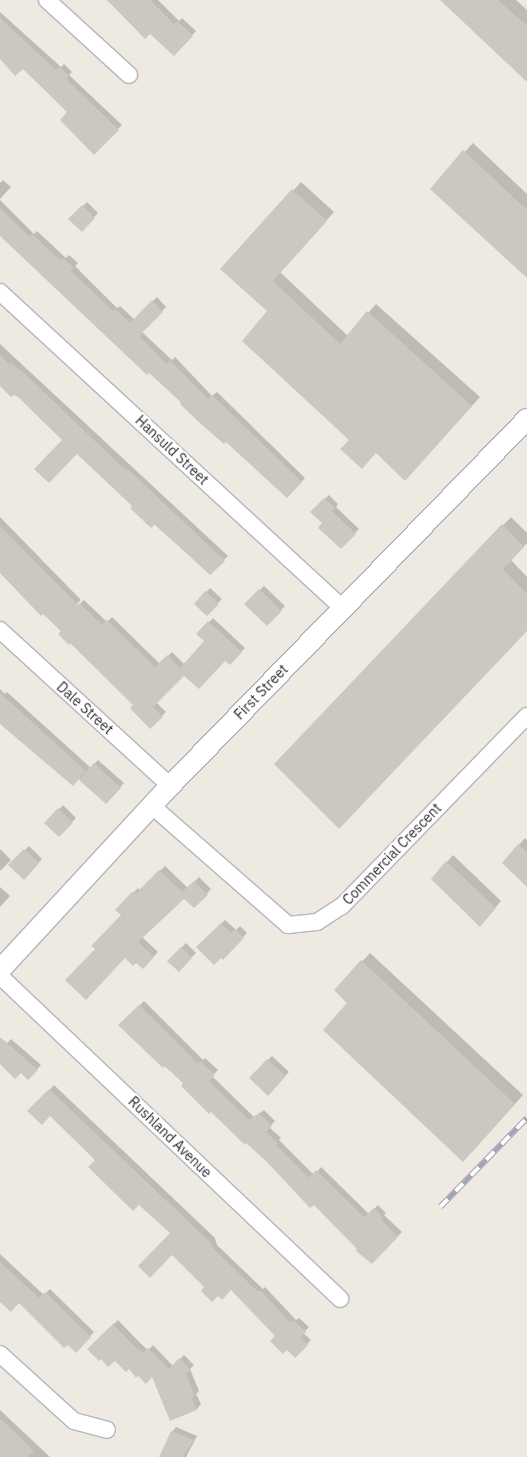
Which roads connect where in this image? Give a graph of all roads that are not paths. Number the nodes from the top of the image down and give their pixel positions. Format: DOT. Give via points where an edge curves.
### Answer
graph roads {
  1 [pos="47,0"];
  2 [pos="129,75"];
  3 [pos="0,292"];
  4 [pos="527,419"];
  5 [pos="343,609"];
  6 [pos="0,630"];
  7 [pos="527,716"];
  8 [pos="170,786"];
  9 [pos="151,805"];
  10 [pos="0,970"];
  11 [pos="0,976"];
  12 [pos="340,1299"];
  13 [pos="0,1354"];
  14 [pos="107,1430"];
  1 -- 2 [label="street"];
  3 -- 5 [label="street, Hansuld Street"];
  4 -- 5 [label="street, First Street"];
  5 -- 8 [label="street, First Street"];
  6 -- 8 [label="street, Dale Street"];
  7 -- 9 [label="street, Commercial Crescent" via="342,906 317,922 288,925"];
  8 -- 9 [label="street, First Street"];
  9 -- 10 [label="street, First Street"];
  11 -- 12 [label="street, Rushland Avenue"];
  13 -- 14 [label="street" via="74,1421"];
}
